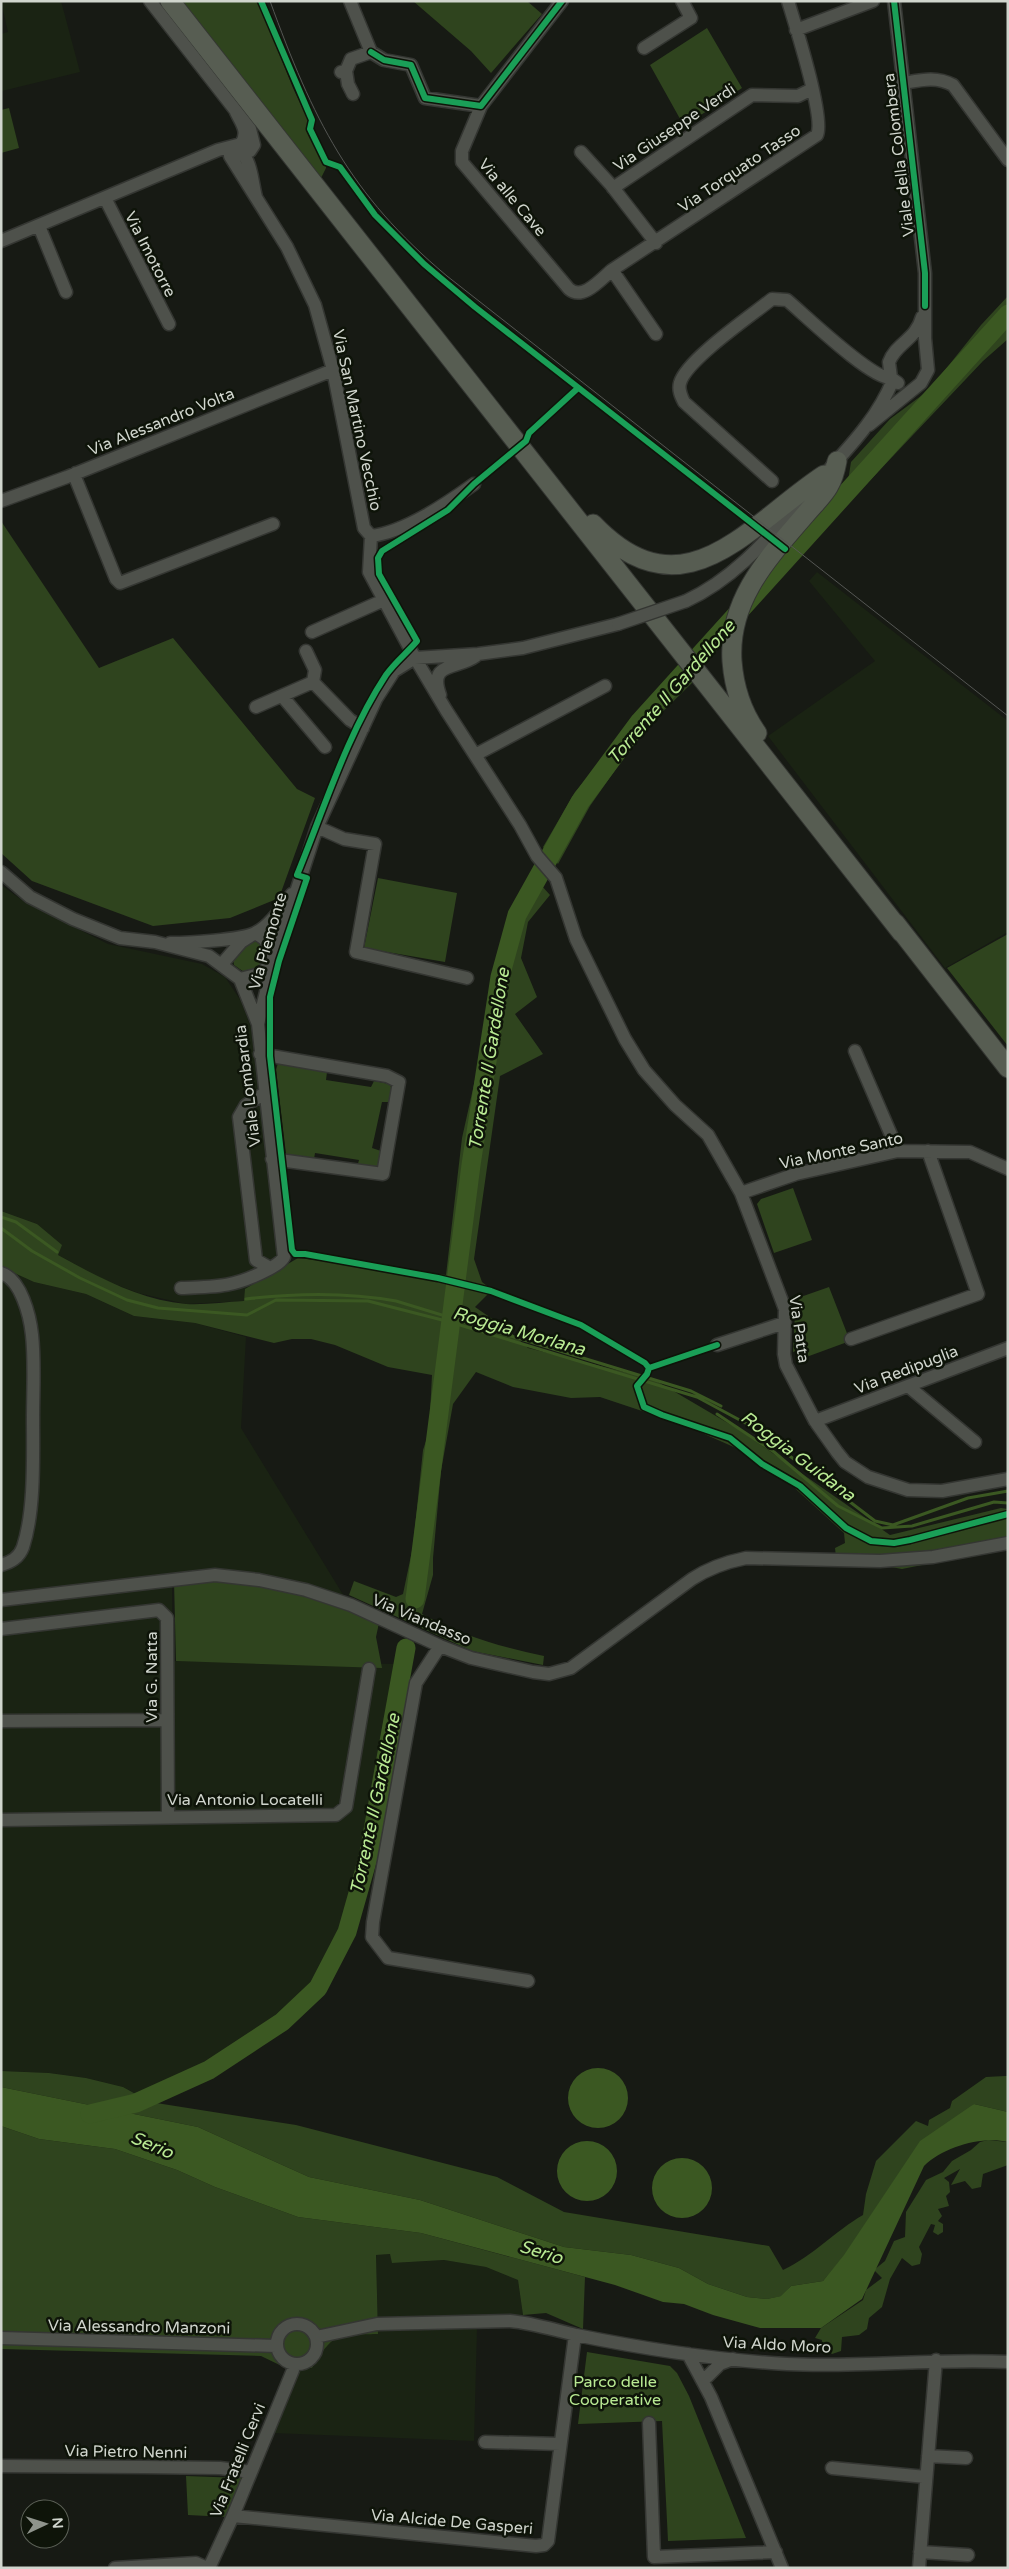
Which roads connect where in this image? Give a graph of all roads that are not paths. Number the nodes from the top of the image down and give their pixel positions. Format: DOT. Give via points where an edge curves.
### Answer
graph roads {
  1 [pos="150,1"];
  2 [pos="170,1"];
  3 [pos="350,1"];
  4 [pos="562,1"];
  5 [pos="682,1"];
  6 [pos="788,1"];
  7 [pos="873,1"];
  8 [pos="894,1"];
  9 [pos="796,30"];
  10 [pos="644,48"];
  11 [pos="371,52"];
  12 [pos="903,83"];
  13 [pos="812,89"];
  14 [pos="353,94"];
  15 [pos="481,106"];
  16 [pos="236,112"];
  17 [pos="230,151"];
  18 [pos="581,152"];
  19 [pos="245,153"];
  20 [pos="1008,160"];
  21 [pos="613,188"];
  22 [pos="256,197"];
  23 [pos="105,198"];
  24 [pos="39,226"];
  25 [pos="1,241"];
  26 [pos="656,243"];
  27 [pos="612,270"];
  28 [pos="66,292"];
  29 [pos="581,293"];
  30 [pos="924,306"];
  31 [pos="169,324"];
  32 [pos="656,334"];
  33 [pos="896,352"];
  34 [pos="927,360"];
  35 [pos="858,361"];
  36 [pos="332,370"];
  37 [pos="892,379"];
  38 [pos="914,386"];
  39 [pos="868,424"];
  40 [pos="526,455"];
  41 [pos="837,461"];
  42 [pos="76,473"];
  43 [pos="824,475"];
  44 [pos="772,481"];
  45 [pos="474,484"];
  46 [pos="1,501"];
  47 [pos="273,524"];
  48 [pos="371,536"];
  49 [pos="384,600"];
  50 [pos="312,632"];
  51 [pos="306,651"];
  52 [pos="478,654"];
  53 [pos="415,658"];
  54 [pos="313,682"];
  55 [pos="605,686"];
  56 [pos="282,696"];
  57 [pos="256,707"];
  58 [pos="446,710"];
  59 [pos="363,728"];
  60 [pos="325,747"];
  61 [pos="475,755"];
  62 [pos="317,827"];
  63 [pos="1,872"];
  64 [pos="297,888"];
  65 [pos="902,933"];
  66 [pos="255,934"];
  67 [pos="155,942"];
  68 [pos="274,960"];
  69 [pos="222,964"];
  70 [pos="467,978"];
  71 [pos="240,979"];
  72 [pos="258,1024"];
  73 [pos="855,1051"];
  74 [pos="260,1054"];
  75 [pos="1008,1068"];
  76 [pos="265,1093"];
  77 [pos="898,1151"];
  78 [pos="928,1151"];
  79 [pos="272,1159"];
  80 [pos="1008,1169"];
  81 [pos="741,1194"];
  82 [pos="270,1268"];
  83 [pos="1,1273"];
  84 [pos="181,1288"];
  85 [pos="784,1323"];
  86 [pos="851,1339"];
  87 [pos="718,1345"];
  88 [pos="1008,1348"];
  89 [pos="908,1386"];
  90 [pos="816,1421"];
  91 [pos="975,1442"];
  92 [pos="1008,1479"];
  93 [pos="1008,1543"];
  94 [pos="1,1565"];
  95 [pos="1,1600"];
  96 [pos="1,1629"];
  97 [pos="440,1646"];
  98 [pos="369,1669"];
  99 [pos="167,1720"];
  100 [pos="1,1721"];
  101 [pos="168,1816"];
  102 [pos="1,1820"];
  103 [pos="528,1981"];
  104 [pos="575,2335"];
  105 [pos="316,2336"];
  106 [pos="1,2338"];
  107 [pos="276,2346"];
  108 [pos="695,2355"];
  109 [pos="733,2358"];
  110 [pos="936,2360"];
  111 [pos="1008,2362"];
  112 [pos="293,2364"];
  113 [pos="707,2377"];
  114 [pos="711,2397"];
  115 [pos="649,2423"];
  116 [pos="485,2442"];
  117 [pos="560,2444"];
  118 [pos="928,2456"];
  119 [pos="966,2458"];
  120 [pos="1,2466"];
  121 [pos="832,2468"];
  122 [pos="251,2472"];
  123 [pos="926,2477"];
  124 [pos="233,2516"];
  125 [pos="776,2552"];
  126 [pos="920,2552"];
  127 [pos="968,2555"];
  128 [pos="115,2568"];
  129 [pos="208,2568"];
  130 [pos="782,2568"];
  131 [pos="919,2568"];
  1 -- 16 [label="street"];
  2 -- 40 [label="highway"];
  3 -- 11 [label="street"];
  4 -- 15 [label="street"];
  5 -- 10 [label="street" via="691,18"];
  6 -- 9 [label="street, Via Torquato Tasso"];
  7 -- 9 [label="street"];
  8 -- 12 [label="street, Viale della Colombera"];
  9 -- 13 [label="street, Via Torquato Tasso"];
  11 -- 14 [label="street" via="351,59 344,71"];
  11 -- 15 [label="street" via="384,60 411,65 425,98"];
  12 -- 20 [label="street" via="932,78 953,85"];
  12 -- 30 [label="street, Viale della Colombera" via="926,273"];
  13 -- 21 [label="street, Via Giuseppe Verdi" via="798,96 752,95"];
  13 -- 26 [label="street, Via Torquato Tasso" via="819,124 817,135"];
  15 -- 29 [label="street, Via alle Cave" via="462,152 462,162 569,288 574,293"];
  16 -- 17 [label="street" via="245,137"];
  16 -- 19 [label="street" via="254,137 254,145"];
  17 -- 19 [label="street"];
  17 -- 22 [label="street, Via San Martino Vecchio" via="241,177"];
  17 -- 23 [label="street, Via Imotorre" via="203,157"];
  18 -- 21 [label="street, Via Giuseppe Verdi"];
  19 -- 22 [label="street, Via San Martino Vecchio"];
  21 -- 26 [label="street, Via Giuseppe Verdi"];
  22 -- 36 [label="street, Via San Martino Vecchio" via="307,287 322,326"];
  23 -- 24 [label="street, Via Imotorre"];
  23 -- 31 [label="street, Via Imotorre"];
  24 -- 25 [label="street, Via Imotorre"];
  24 -- 28 [label="street"];
  26 -- 27 [label="street, Via Torquato Tasso"];
  27 -- 29 [label="street, Via Torquato Tasso"];
  27 -- 32 [label="street"];
  30 -- 33 [label="street, Viale della Colombera" via="920,324"];
  30 -- 34 [label="street, Viale della Colombera"];
  33 -- 34 [label="street" via="917,348"];
  33 -- 35 [label="street" via="874,364"];
  33 -- 37 [label="street, Viale della Colombera" via="888,370"];
  34 -- 38 [label="street, Viale della Colombera" via="925,378"];
  35 -- 37 [label="street" via="882,378"];
  35 -- 44 [label="street" via="787,300 780,298 772,299 725,335 684,374 680,393 684,402"];
  36 -- 42 [label="street, Via Alessandro Volta"];
  36 -- 48 [label="street, Via San Martino Vecchio" via="364,528"];
  37 -- 38 [label="street" via="902,386"];
  37 -- 39 [label="street, Viale della Colombera" via="885,400"];
  38 -- 39 [label="street, Viale della Colombera"];
  39 -- 41 [label="street, Viale della Colombera"];
  40 -- 43 [label="highway" via="553,475 609,540 626,553 659,564 700,560 719,552 742,539 793,495"];
  40 -- 65 [label="highway"];
  41 -- 43 [label="street, Viale della Colombera"];
  41 -- 65 [label="highway" via="833,482 762,567 741,604 732,641 736,685 753,727"];
  42 -- 46 [label="street, Via Alessandro Volta"];
  42 -- 47 [label="street" via="75,478 120,583"];
  43 -- 52 [label="street, Viale della Colombera, bridge" via="743,564 716,586 686,601 618,624 523,648"];
  45 -- 48 [label="street" via="396,530"];
  48 -- 49 [label="street, Via San Martino Vecchio" via="369,572"];
  49 -- 50 [label="street"];
  49 -- 53 [label="street, Via San Martino Vecchio"];
  51 -- 54 [label="street" via="315,670"];
  52 -- 53 [label="street, Viale della Colombera"];
  52 -- 58 [label="street, Viale della Colombera" via="439,673 438,689"];
  53 -- 58 [label="street, Via San Martino Vecchio"];
  53 -- 59 [label="street, Via Piemonte" via="404,663 387,680"];
  54 -- 56 [label="street"];
  54 -- 59 [label="street" via="350,720"];
  55 -- 61 [label="street"];
  56 -- 57 [label="street"];
  56 -- 60 [label="street"];
  58 -- 61 [label="street, Via San Martino Vecchio"];
  59 -- 62 [label="street, Via Piemonte"];
  61 -- 81 [label="street, Via San Martino Vecchio" via="537,856 556,878 576,939 624,1039 644,1070 708,1135"];
  62 -- 64 [label="street, Via Piemonte"];
  62 -- 70 [label="street" via="344,839 375,844 356,952"];
  63 -- 67 [label="street, Viale Lombardia" via="30,897 73,919 120,938"];
  64 -- 66 [label="street, Via Piemonte"];
  64 -- 68 [label="street, Via Piemonte"];
  65 -- 75 [label="highway"];
  66 -- 67 [label="street, Via Piemonte" via="208,941"];
  66 -- 68 [label="street, Via Piemonte" via="268,942"];
  66 -- 69 [label="street, Via Piemonte" via="241,942"];
  67 -- 69 [label="street, Viale Lombardia" via="209,956"];
  68 -- 71 [label="street, Via Piemonte" via="260,974"];
  68 -- 72 [label="street, Via Piemonte"];
  69 -- 71 [label="street, Viale Lombardia"];
  71 -- 72 [label="street, Viale Lombardia"];
  72 -- 74 [label="street, Viale Lombardia"];
  73 -- 77 [label="street"];
  74 -- 76 [label="street, Viale Lombardia"];
  74 -- 79 [label="street" via="387,1076 400,1082 383,1174"];
  76 -- 79 [label="street, Viale Lombardia"];
  76 -- 82 [label="street" via="246,1105 240,1117 256,1260"];
  77 -- 78 [label="street, Via Monte Santo"];
  77 -- 81 [label="street, Via Monte Santo" via="796,1174"];
  78 -- 80 [label="street, Via Monte Santo" via="970,1152"];
  78 -- 86 [label="street" via="978,1294"];
  79 -- 82 [label="street, Viale Lombardia" via="284,1251 280,1262"];
  81 -- 85 [label="street, Via Patta" via="785,1309"];
  82 -- 84 [label="street, Viale Lombardia" via="243,1282 219,1287"];
  83 -- 94 [label="street" via="7,1274 18,1288 24,1303 32,1333 34,1363 32,1480 26,1531 23,1548 14,1561"];
  85 -- 87 [label="street"];
  85 -- 90 [label="street, Via Patta" via="786,1365"];
  88 -- 89 [label="street, Via Redipuglia"];
  89 -- 90 [label="street, Via Redipuglia"];
  89 -- 91 [label="street"];
  90 -- 92 [label="street, Via Patta" via="845,1462 890,1485 908,1490 942,1491"];
  93 -- 97 [label="street, Via Viandasso" via="933,1557 880,1561 746,1558 731,1561 709,1568 692,1579 571,1668 549,1674 471,1658"];
  95 -- 97 [label="street, Via Viandasso" via="215,1575 306,1590 351,1606"];
  96 -- 99 [label="street, Via G. Natta" via="159,1610 167,1618"];
  97 -- 103 [label="street" via="416,1683 372,1937 388,1958"];
  98 -- 101 [label="street, Via Antonio Locatelli" via="346,1807 336,1815"];
  99 -- 100 [label="street"];
  99 -- 101 [label="street, Via G. Natta"];
  101 -- 102 [label="street, Via Antonio Locatelli"];
  104 -- 105 [label="street" via="529,2322 501,2321 378,2324"];
  104 -- 108 [label="street, Via Aldo Moro"];
  104 -- 117 [label="street, Via Alcide De Gasperi"];
  105 -- 107 [label="street" via="308,2327 296,2323 284,2328"];
  105 -- 112 [label="street" via="317,2348 313,2357 304,2364"];
  106 -- 107 [label="street, Via Alessandro Manzoni"];
  107 -- 112 [label="street" via="285,2361"];
  108 -- 109 [label="street, Via Aldo Moro"];
  108 -- 113 [label="street"];
  108 -- 114 [label="street"];
  109 -- 110 [label="street, Via Aldo Moro" via="788,2364"];
  109 -- 113 [label="street" via="720,2364"];
  110 -- 111 [label="street, Via Aldo Moro"];
  110 -- 118 [label="street"];
  112 -- 122 [label="street, Via Fratelli Cervi"];
  113 -- 114 [label="street"];
  114 -- 125 [label="street"];
  115 -- 125 [label="street" via="654,2557"];
  116 -- 117 [label="street"];
  117 -- 124 [label="street, Via Alcide De Gasperi" via="548,2541 544,2545"];
  118 -- 119 [label="street"];
  118 -- 123 [label="street"];
  120 -- 122 [label="street, Via Pietro Nenni" via="212,2468"];
  121 -- 123 [label="street"];
  122 -- 124 [label="street, Via Fratelli Cervi"];
  123 -- 126 [label="street"];
  124 -- 129 [label="street, Via Fratelli Cervi"];
  125 -- 130 [label="street"];
  126 -- 127 [label="street"];
  126 -- 131 [label="street"];
  128 -- 129 [label="street" via="196,2563"];
}
